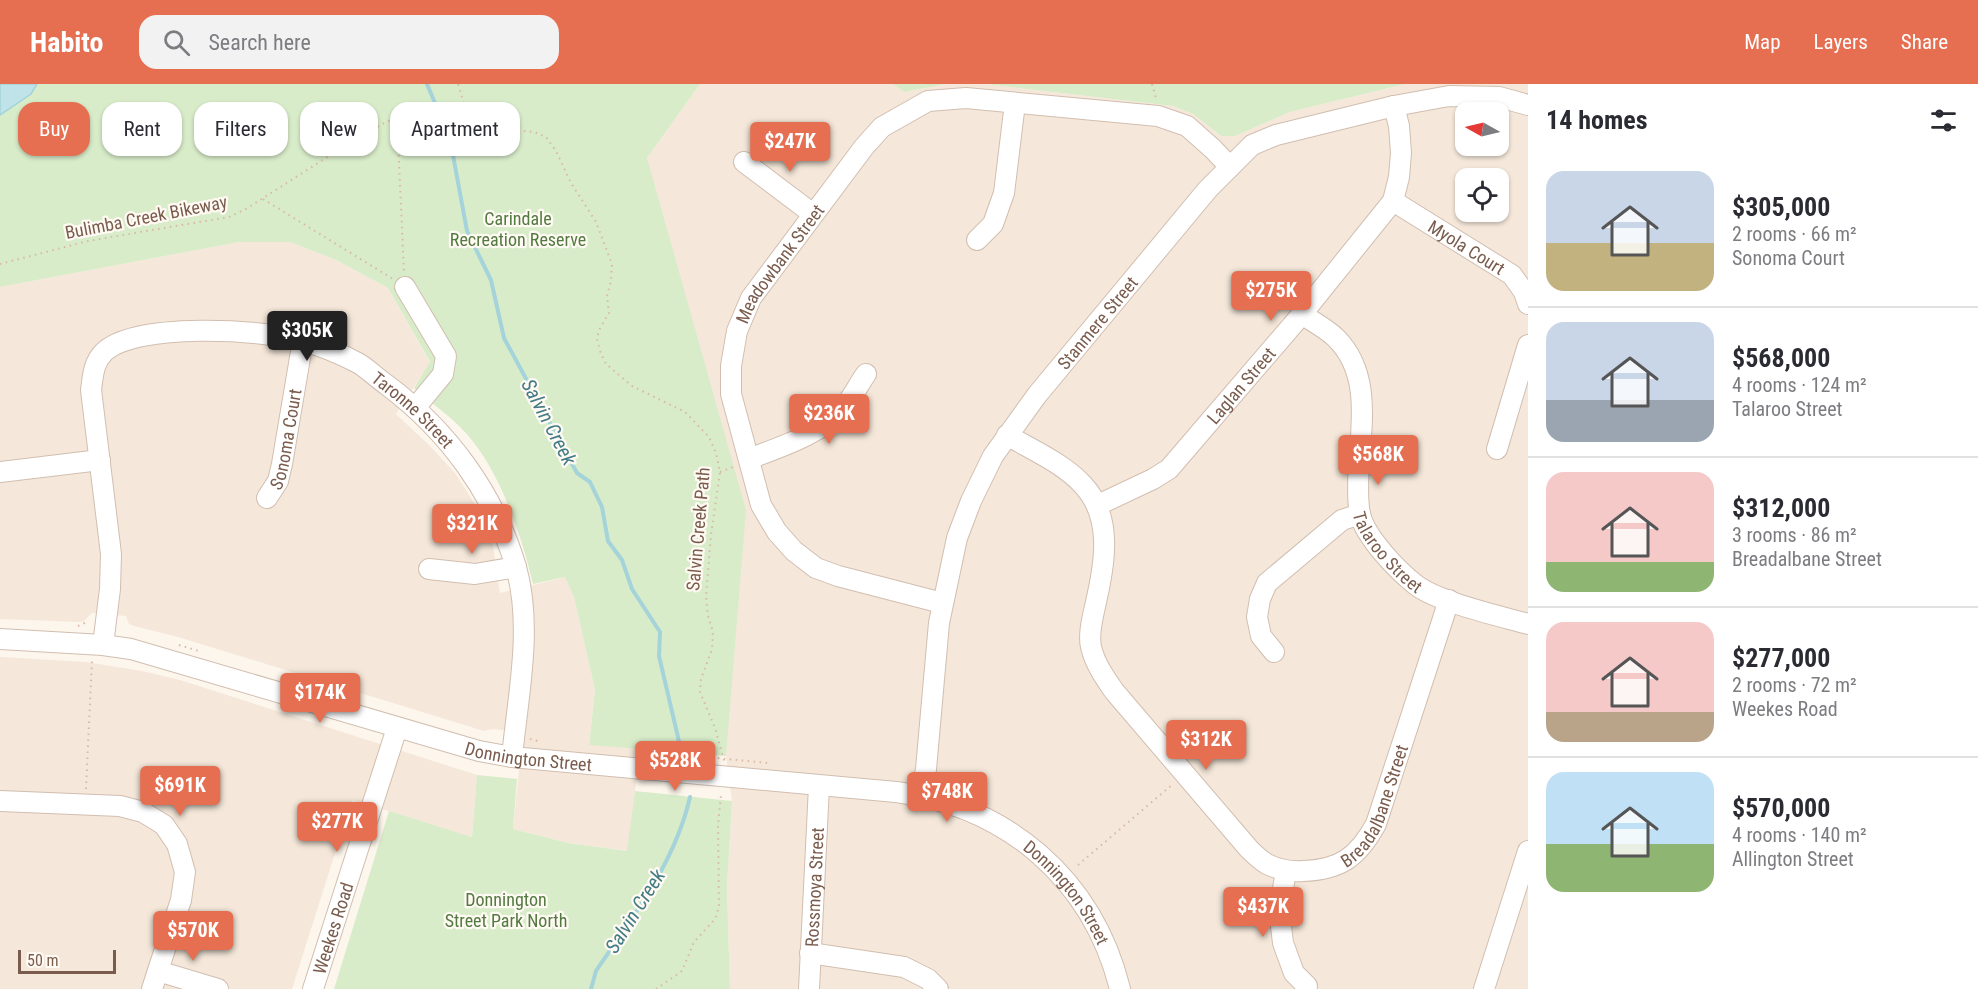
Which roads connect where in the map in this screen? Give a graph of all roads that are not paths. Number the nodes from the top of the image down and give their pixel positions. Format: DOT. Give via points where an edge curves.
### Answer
graph roads {
  1 [pos="1015,103"];
  2 [pos="1528,105"];
  3 [pos="1394,106"];
  4 [pos="744,162"];
  5 [pos="1230,167"];
  6 [pos="1393,201"];
  7 [pos="813,214"];
  8 [pos="977,240"];
  9 [pos="405,287"];
  10 [pos="1528,304"];
  11 [pos="1302,314"];
  12 [pos="303,340"];
  13 [pos="1528,345"];
  14 [pos="866,374"];
  15 [pos="415,408"];
  16 [pos="1007,435"];
  17 [pos="1497,449"];
  18 [pos="749,459"];
  19 [pos="100,460"];
  20 [pos="0,472"];
  21 [pos="267,498"];
  22 [pos="1098,505"];
  23 [pos="1360,514"];
  24 [pos="516,567"];
  25 [pos="429,569"];
  26 [pos="1449,600"];
  27 [pos="942,603"];
  28 [pos="1528,624"];
  29 [pos="0,639"];
  30 [pos="98,652"];
  31 [pos="1274,652"];
  32 [pos="397,728"];
  33 [pos="512,757"];
  34 [pos="819,786"];
  35 [pos="921,795"];
  36 [pos="0,801"];
  37 [pos="1528,851"];
  38 [pos="1286,872"];
  39 [pos="810,953"];
  40 [pos="155,980"];
  41 [pos="1307,986"];
  42 [pos="218,989"];
  43 [pos="313,989"];
  44 [pos="809,989"];
  45 [pos="938,989"];
  46 [pos="1120,989"];
  47 [pos="1485,989"];
  1 -- 5 [label="street, Meadowbank Street" via="1158,116 1187,126"];
  1 -- 7 [label="street, Meadowbank Street" via="966,98 927,101 882,127"];
  1 -- 8 [label="street" via="1004,193 993,224"];
  2 -- 3 [label="street, Stanmere Street" via="1499,97 1449,96"];
  3 -- 5 [label="street, Stanmere Street" via="1276,135 1252,145"];
  3 -- 6 [label="street, Laglan Street" via="1401,153"];
  4 -- 7 [label="street"];
  5 -- 16 [label="street, Stanmere Street" via="1037,394"];
  6 -- 10 [label="street, Myola Court" via="1512,274"];
  6 -- 11 [label="street, Laglan Street"];
  7 -- 18 [label="street, Meadowbank Street" via="751,298 737,331 731,393"];
  9 -- 15 [label="street" via="446,356 443,374"];
  11 -- 22 [label="street, Laglan Street" via="1169,469"];
  11 -- 23 [label="street, Talaroo Street" via="1336,338 1360,380"];
  12 -- 15 [label="street, Taronne Street" via="359,364"];
  12 -- 19 [label="street, Taronne Street" via="178,330 124,340 104,352 93,367 91,390"];
  12 -- 21 [label="street, Sonoma Court" via="282,464 278,481"];
  13 -- 17 [label="street"];
  14 -- 18 [label="street" via="843,408 822,427"];
  15 -- 24 [label="street, Taronne Street" via="474,474 491,503"];
  16 -- 22 [label="street" via="1071,473"];
  16 -- 27 [label="street, Stanmere Street" via="970,501"];
  18 -- 27 [label="street, Meadowbank Street" via="761,505 777,532 816,568"];
  19 -- 20 [label="street"];
  19 -- 30 [label="street, Taronne Street" via="111,554 110,589"];
  22 -- 38 [label="street" via="1106,545 1091,646 1100,670 1249,849"];
  23 -- 26 [label="street, Talaroo Street" via="1387,557 1417,586"];
  23 -- 31 [label="street" via="1342,520 1267,583 1257,617 1261,636"];
  24 -- 25 [label="street" via="475,574"];
  24 -- 33 [label="street, Taronne Street" via="523,646"];
  26 -- 28 [label="street, Talaroo Street"];
  26 -- 38 [label="street, Breadalbane Street" via="1368,840 1338,866"];
  27 -- 35 [label="street, Stanmere Street"];
  29 -- 30 [label="street, Donnington Street"];
  30 -- 32 [label="street, Donnington Street" via="157,655"];
  32 -- 33 [label="street, Donnington Street"];
  32 -- 43 [label="street, Weekes Road"];
  33 -- 34 [label="street, Donnington Street"];
  34 -- 35 [label="street, Donnington Street"];
  34 -- 39 [label="street, Rossmoya Street"];
  35 -- 46 [label="street, Donnington Street" via="1005,828 1049,862 1078,895 1097,926 1114,963"];
  36 -- 40 [label="street" via="120,806 143,812 164,825 177,844 184,872 181,900"];
  37 -- 47 [label="street"];
  38 -- 41 [label="street" via="1283,943 1294,973"];
  39 -- 44 [label="street, Rossmoya Street"];
  39 -- 45 [label="street" via="904,967"];
  40 -- 42 [label="street"];
}
